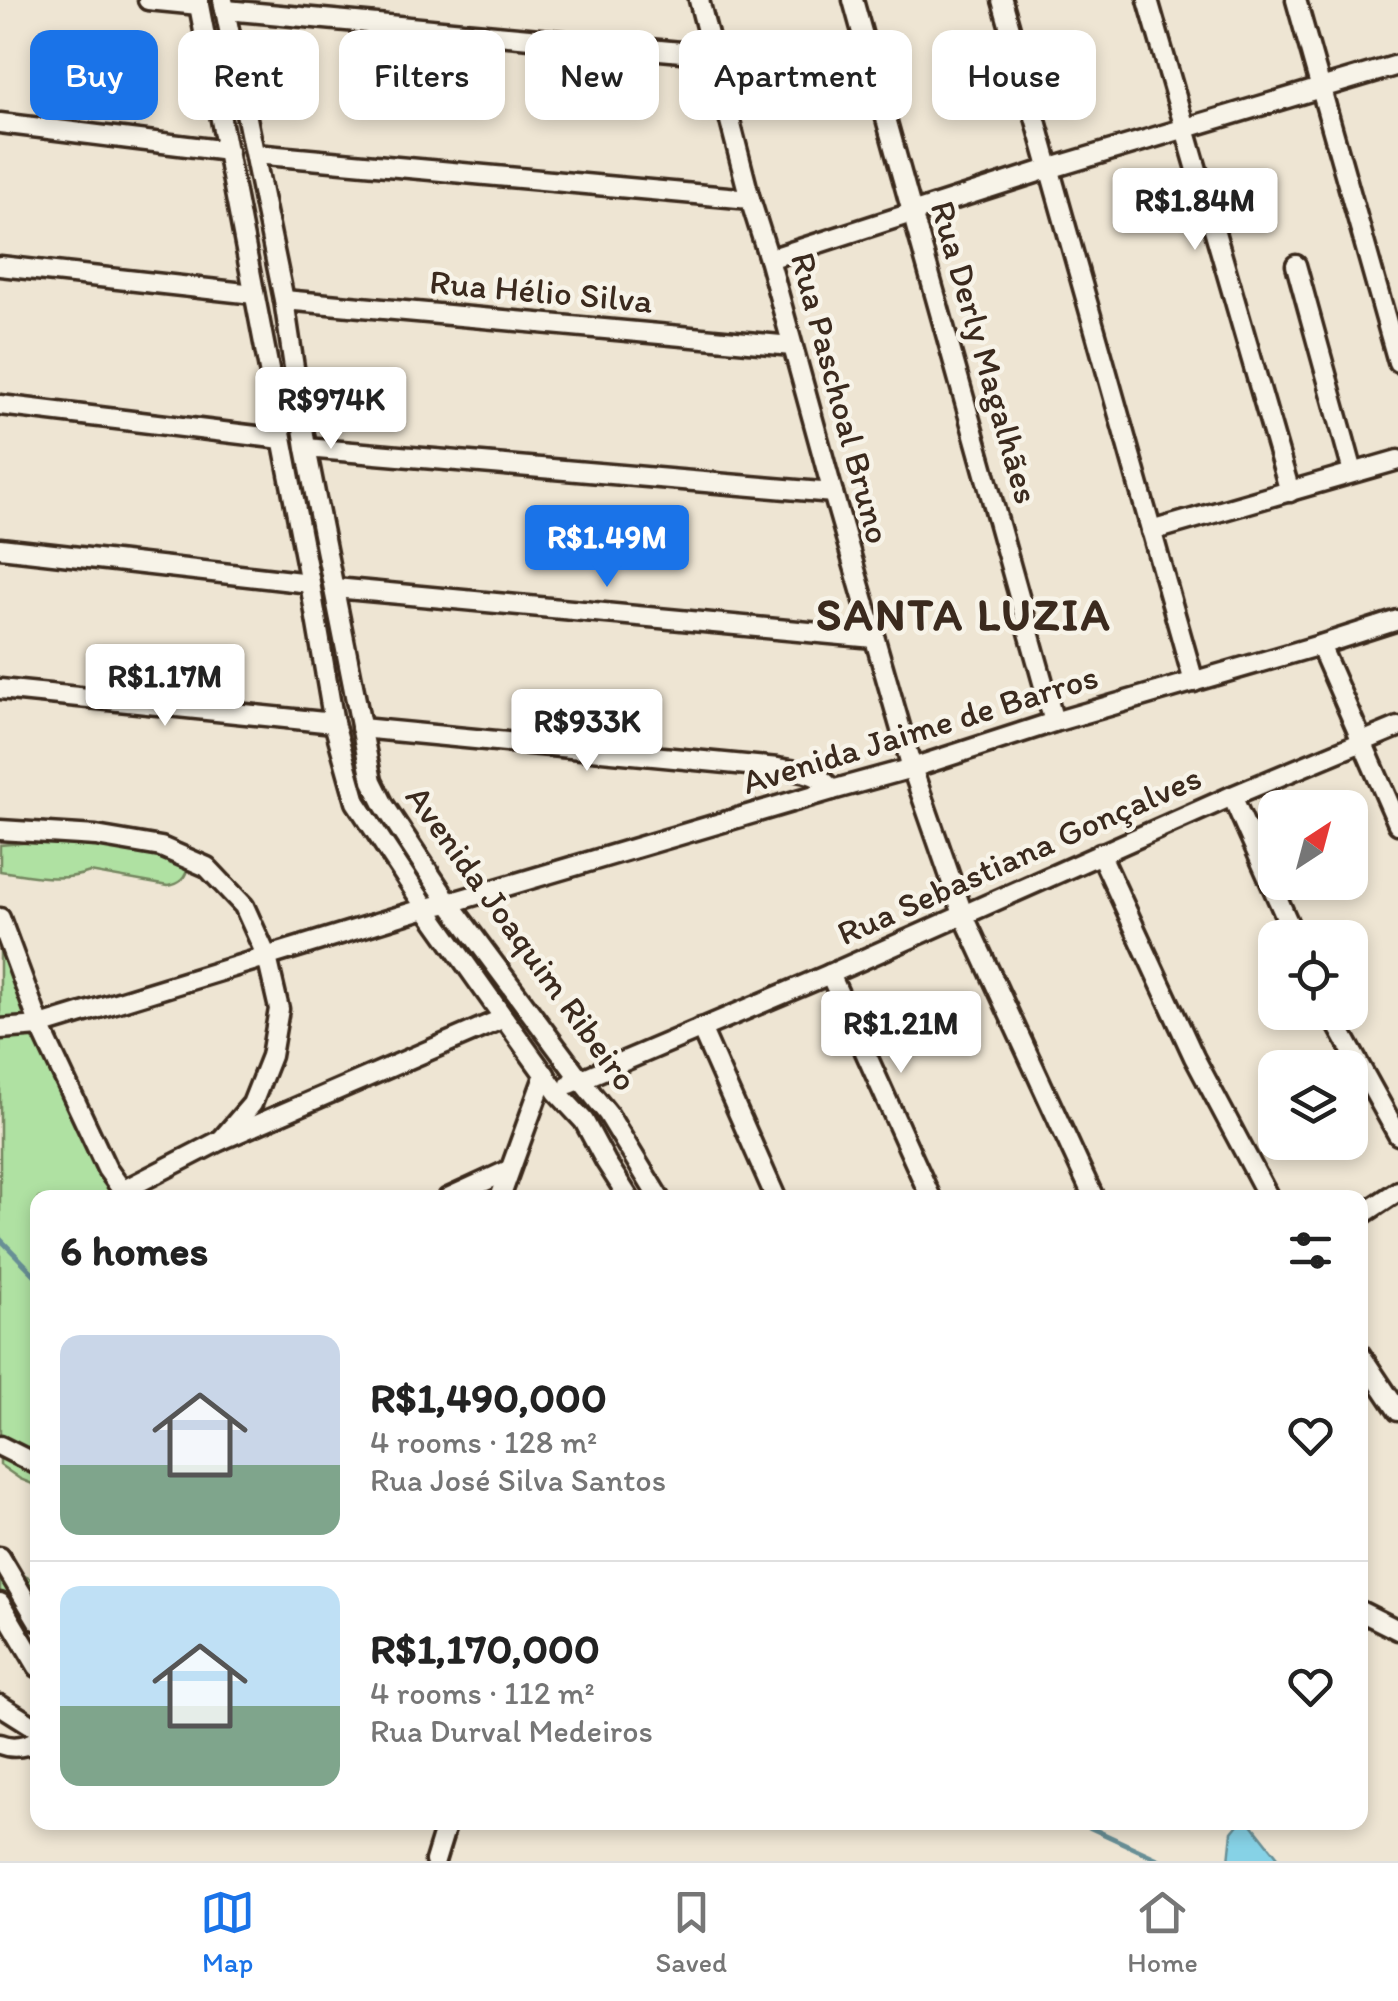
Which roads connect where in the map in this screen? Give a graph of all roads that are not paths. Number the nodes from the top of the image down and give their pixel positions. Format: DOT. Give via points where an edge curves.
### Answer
graph roads {
  1 [pos="148,0"];
  2 [pos="698,0"];
  3 [pos="853,0"];
  4 [pos="1002,0"];
  5 [pos="1148,0"];
  6 [pos="1296,0"];
  7 [pos="198,3"];
  8 [pos="225,5"];
  9 [pos="707,30"];
  10 [pos="679,51"];
  11 [pos="1398,65"];
  12 [pos="1320,88"];
  13 [pos="730,120"];
  14 [pos="0,123"];
  15 [pos="1184,129"];
  16 [pos="228,151"];
  17 [pos="255,154"];
  18 [pos="1048,168"];
  19 [pos="750,199"];
  20 [pos="912,213"];
  21 [pos="770,259"];
  22 [pos="1296,265"];
  23 [pos="0,266"];
  24 [pos="254,294"];
  25 [pos="284,300"];
  26 [pos="792,346"];
  27 [pos="1398,362"];
  28 [pos="0,405"];
  29 [pos="282,439"];
  30 [pos="306,448"];
  31 [pos="1398,460"];
  32 [pos="1353,472"];
  33 [pos="1290,492"];
  34 [pos="833,493"];
  35 [pos="1151,531"];
  36 [pos="0,548"];
  37 [pos="310,582"];
  38 [pos="335,588"];
  39 [pos="1398,620"];
  40 [pos="874,638"];
  41 [pos="1320,645"];
  42 [pos="1194,682"];
  43 [pos="0,688"];
  44 [pos="1054,722"];
  45 [pos="334,723"];
  46 [pos="1398,726"];
  47 [pos="361,728"];
  48 [pos="1362,742"];
  49 [pos="912,768"];
  50 [pos="832,790"];
  51 [pos="1232,796"];
  52 [pos="1398,824"];
  53 [pos="0,830"];
  54 [pos="1100,854"];
  55 [pos="450,903"];
  56 [pos="426,908"];
  57 [pos="964,914"];
  58 [pos="0,918"];
  59 [pos="1286,920"];
  60 [pos="267,957"];
  61 [pos="830,974"];
  62 [pos="504,1018"];
  63 [pos="40,1026"];
  64 [pos="702,1028"];
  65 [pos="0,1030"];
  66 [pos="1340,1030"];
  67 [pos="544,1074"];
  68 [pos="580,1078"];
  69 [pos="557,1092"];
  70 [pos="1398,1135"];
  71 [pos="221,1140"];
  72 [pos="509,1170"];
  73 [pos="122,1190"];
  74 [pos="132,1190"];
  75 [pos="465,1190"];
  76 [pos="503,1190"];
  77 [pos="624,1190"];
  78 [pos="654,1190"];
  79 [pos="773,1190"];
  80 [pos="927,1190"];
  81 [pos="1090,1190"];
  82 [pos="1265,1190"];
  83 [pos="1398,1191"];
  84 [pos="1368,1211"];
  85 [pos="1368,1366"];
  86 [pos="1398,1411"];
  87 [pos="0,1446"];
  88 [pos="30,1461"];
  89 [pos="0,1557"];
  90 [pos="0,1602"];
  91 [pos="30,1609"];
  92 [pos="1368,1615"];
  93 [pos="30,1619"];
  94 [pos="1398,1630"];
  95 [pos="30,1653"];
  96 [pos="0,1705"];
  97 [pos="30,1724"];
  98 [pos="0,1744"];
  99 [pos="30,1744"];
  100 [pos="443,1830"];
  101 [pos="435,1861"];
  1 -- 7 [label="street"];
  2 -- 9 [label="street, Rua Paschoal Bruno"];
  3 -- 20 [label="street, Rua Derly Magalhães"];
  4 -- 18 [label="street"];
  5 -- 15 [label="street"];
  6 -- 12 [label="street"];
  7 -- 16 [label="street, Avenida Joaquim Ribeiro"];
  8 -- 10 [label="street"];
  8 -- 17 [label="street, Avenida Joaquim Ribeiro"];
  11 -- 12 [label="street"];
  12 -- 15 [label="street"];
  12 -- 27 [label="street"];
  13 -- 19 [label="street, Rua Paschoal Bruno"];
  14 -- 16 [label="street"];
  15 -- 18 [label="street"];
  15 -- 33 [label="street"];
  16 -- 24 [label="street, Avenida Joaquim Ribeiro"];
  17 -- 19 [label="street"];
  17 -- 25 [label="street, Avenida Joaquim Ribeiro"];
  18 -- 20 [label="street"];
  18 -- 35 [label="street"];
  19 -- 21 [label="street, Rua Paschoal Bruno"];
  20 -- 21 [label="street"];
  20 -- 44 [label="street, Rua Derly Magalhães"];
  21 -- 26 [label="street, Rua Paschoal Bruno"];
  22 -- 32 [label="street"];
  23 -- 24 [label="street"];
  24 -- 29 [label="street, Avenida Joaquim Ribeiro"];
  25 -- 26 [label="street, Rua Hélio Silva"];
  25 -- 30 [label="street, Avenida Joaquim Ribeiro"];
  26 -- 34 [label="street, Rua Paschoal Bruno"];
  28 -- 29 [label="street"];
  29 -- 37 [label="street, Avenida Joaquim Ribeiro"];
  30 -- 34 [label="street"];
  30 -- 38 [label="street, Avenida Joaquim Ribeiro"];
  31 -- 32 [label="street"];
  32 -- 33 [label="street"];
  33 -- 35 [label="street"];
  34 -- 40 [label="street, Rua Paschoal Bruno"];
  35 -- 42 [label="street"];
  36 -- 37 [label="street"];
  37 -- 45 [label="street, Avenida Joaquim Ribeiro"];
  38 -- 40 [label="street"];
  38 -- 47 [label="street, Avenida Joaquim Ribeiro"];
  39 -- 41 [label="street, Avenida Jaime de Barros"];
  40 -- 49 [label="street, Rua Paschoal Bruno"];
  41 -- 42 [label="street, Avenida Jaime de Barros"];
  41 -- 48 [label="street"];
  42 -- 44 [label="street, Avenida Jaime de Barros"];
  43 -- 45 [label="street"];
  44 -- 49 [label="street, Avenida Jaime de Barros"];
  45 -- 56 [label="street, Avenida Joaquim Ribeiro" via="356,802"];
  46 -- 48 [label="street, Rua Sebastiana Gonçalves"];
  47 -- 50 [label="street" via="778,768 818,776"];
  47 -- 55 [label="street, Avenida Joaquim Ribeiro" via="384,805"];
  48 -- 51 [label="street, Rua Sebastiana Gonçalves"];
  48 -- 52 [label="street"];
  49 -- 50 [label="street, Avenida Jaime de Barros"];
  49 -- 57 [label="street, Rua Paschoal Bruno"];
  50 -- 55 [label="street, Avenida Jaime de Barros"];
  51 -- 54 [label="street, Rua Sebastiana Gonçalves"];
  51 -- 59 [label="street"];
  53 -- 60 [label="street" via="160,847 207,867 244,906"];
  54 -- 57 [label="street, Rua Sebastiana Gonçalves"];
  54 -- 82 [label="street"];
  55 -- 56 [label="street, Avenida Jaime de Barros"];
  55 -- 68 [label="street, Avenida Joaquim Ribeiro"];
  56 -- 60 [label="street, Avenida Jaime de Barros"];
  56 -- 62 [label="street, Avenida Joaquim Ribeiro"];
  57 -- 61 [label="street, Rua Sebastiana Gonçalves"];
  57 -- 81 [label="street, Rua Paschoal Bruno"];
  58 -- 63 [label="street"];
  60 -- 63 [label="street, Avenida Jaime de Barros"];
  60 -- 71 [label="street" via="279,1008 271,1056 252,1104"];
  61 -- 64 [label="street, Rua Sebastiana Gonçalves"];
  61 -- 80 [label="street"];
  62 -- 67 [label="street, Avenida Joaquim Ribeiro"];
  62 -- 71 [label="street"];
  63 -- 65 [label="street, Avenida Jaime de Barros"];
  63 -- 73 [label="street"];
  64 -- 68 [label="street, Rua Sebastiana Gonçalves"];
  64 -- 79 [label="street"];
  66 -- 70 [label="street"];
  67 -- 69 [label="street, Avenida Joaquim Ribeiro"];
  67 -- 72 [label="street"];
  68 -- 69 [label="street, Rua Sebastiana Gonçalves"];
  68 -- 78 [label="street, Avenida Joaquim Ribeiro"];
  69 -- 77 [label="street, Avenida Joaquim Ribeiro" via="584,1121"];
  71 -- 74 [label="street"];
  72 -- 75 [label="street"];
  72 -- 76 [label="street"];
  83 -- 84 [label="street"];
  85 -- 86 [label="street"];
  87 -- 88 [label="street"];
  89 -- 91 [label="street"];
  90 -- 93 [label="street"];
  90 -- 95 [label="street"];
  92 -- 94 [label="street"];
  96 -- 97 [label="street"];
  98 -- 99 [label="street"];
  100 -- 101 [label="street"];
}
